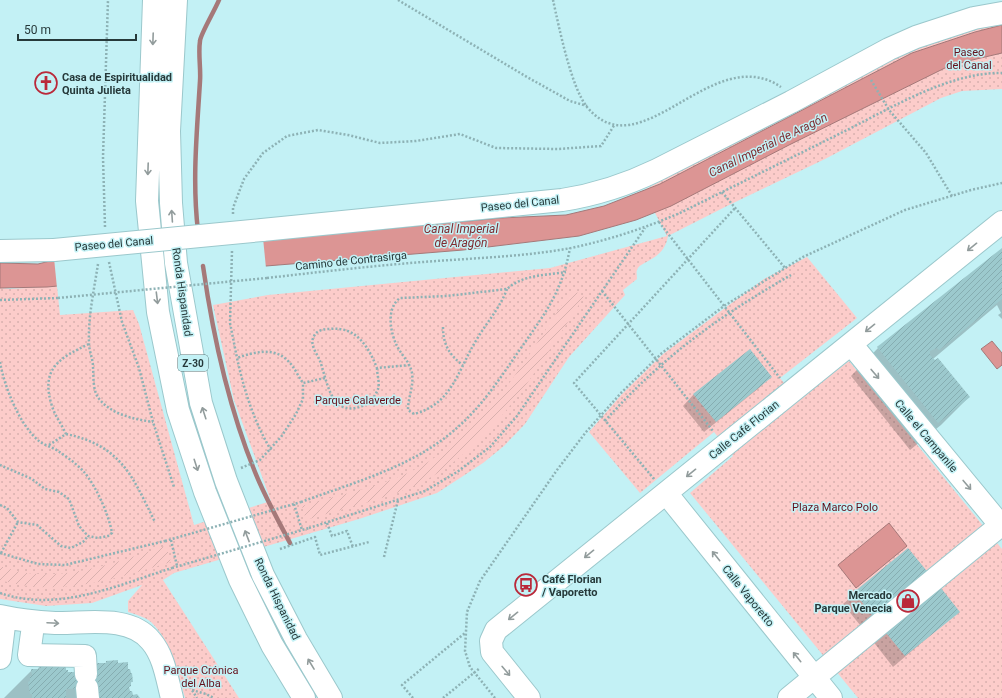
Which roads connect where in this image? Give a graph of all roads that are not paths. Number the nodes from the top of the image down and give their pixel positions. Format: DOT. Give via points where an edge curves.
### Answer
graph roads {
  1 [pos="154,0"];
  2 [pos="176,0"];
  3 [pos="1002,13"];
  4 [pos="1002,222"];
  5 [pos="0,251"];
  6 [pos="851,344"];
  7 [pos="660,486"];
  8 [pos="1002,526"];
  9 [pos="2,617"];
  10 [pos="32,633"];
  11 [pos="0,658"];
  12 [pos="814,678"];
  13 [pos="87,687"];
  14 [pos="182,694"];
  15 [pos="304,698"];
  16 [pos="331,698"];
  17 [pos="529,698"];
  18 [pos="789,698"];
  19 [pos="831,698"];
  1 -- 15 [label="main road, Z-30, one-way" via="147,201 158,312 178,410 205,492 240,580 272,645"];
  16 -- 2 [label="main road, Ronda Hispanidad / Z-30, one-way" via="296,639 263,575 226,481 201,403 176,263 172,203 169,131"];
  3 -- 5 [label="main road, Paseo del Canal, bridge" via="974,18 889,48 791,102 635,180 586,196 54,250"];
  4 -- 6 [label="main road, Calle Café Florian, one-way"];
  6 -- 7 [label="main road, Calle Café Florian, one-way" via="791,392"];
  6 -- 8 [label="main road, Calle el Campanile, one-way"];
  12 -- 7 [label="main road, Calle Vaporetto, one-way"];
  7 -- 17 [label="main road, Calle Café Florian, one-way" via="496,630 491,641 491,649"];
  8 -- 12 [label="main road"];
  9 -- 11 [label="main road"];
  9 -- 14 [label="main road, one-way" via="49,622 114,623 136,629 145,634 157,649"];
  10 -- 13 [label="main road" via="29,655 85,656"];
  12 -- 18 [label="main road"];
  12 -- 19 [label="main road, Calle Vaporetto"];
}
